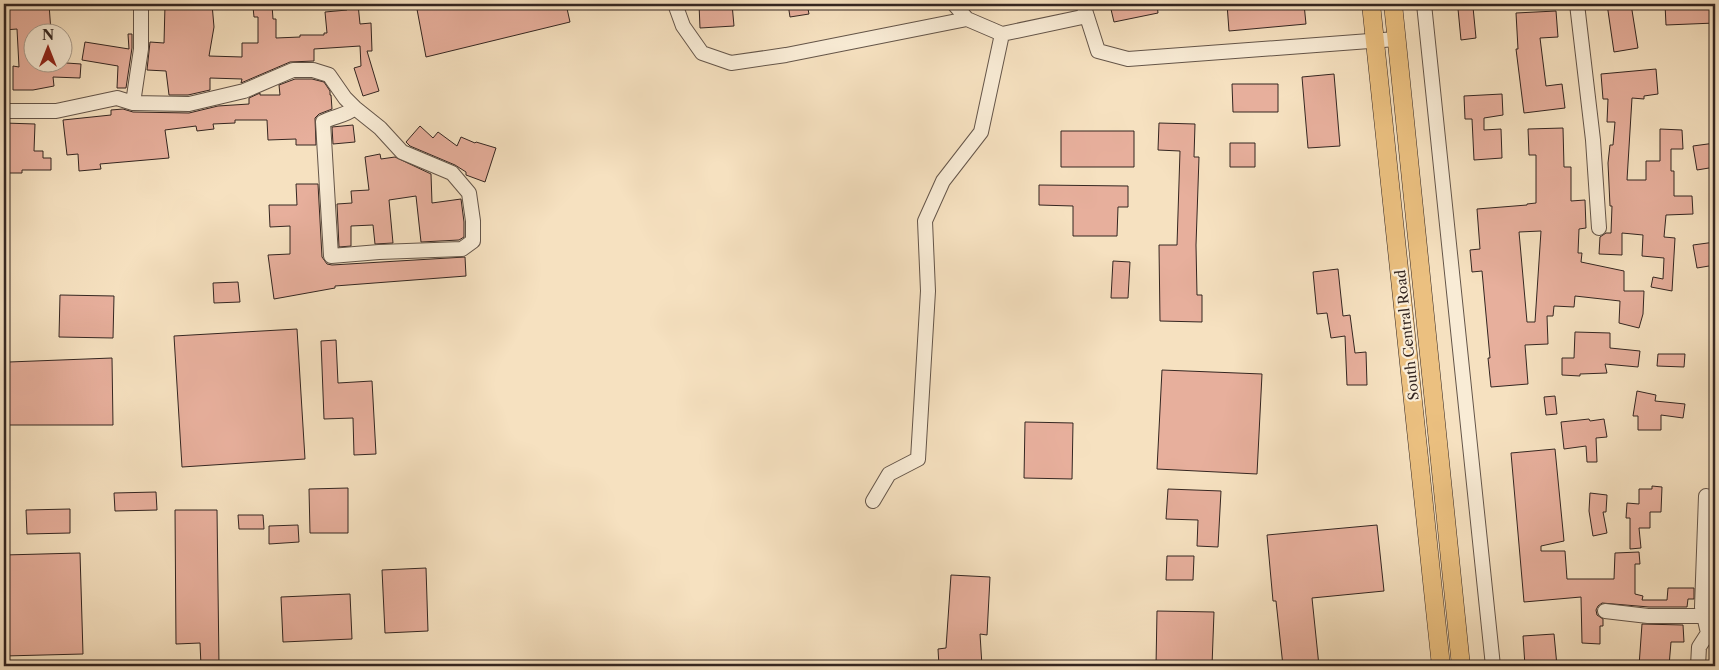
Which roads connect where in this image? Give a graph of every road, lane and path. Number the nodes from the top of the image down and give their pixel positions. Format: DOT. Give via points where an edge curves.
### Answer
graph roads {
  1 [pos="142,4"];
  2 [pos="675,4"];
  3 [pos="954,4"];
  4 [pos="1371,4"];
  5 [pos="1393,4"];
  6 [pos="1424,4"];
  7 [pos="1577,4"];
  8 [pos="1085,10"];
  9 [pos="967,19"];
  10 [pos="1002,34"];
  11 [pos="1396,39"];
  12 [pos="1375,41"];
  13 [pos="133,104"];
  14 [pos="354,108"];
  15 [pos="4,111"];
  16 [pos="1599,228"];
  17 [pos="1706,496"];
  18 [pos="873,501"];
  19 [pos="1449,545"];
  20 [pos="1428,547"];
  21 [pos="1605,611"];
  22 [pos="1704,616"];
  23 [pos="1440,666"];
  24 [pos="1461,666"];
  25 [pos="1493,666"];
  26 [pos="1698,666"];
  1 -- 13 [label="street" via="141,49"];
  2 -- 9 [label="street" via="683,26 702,53 731,63"];
  3 -- 9 [label="street"];
  4 -- 12 [label="main road, South Central Road"];
  5 -- 11 [label="main road, South Central Road"];
  6 -- 25 [label="street"];
  7 -- 16 [label="street" via="1593,140"];
  8 -- 10 [label="street"];
  8 -- 12 [label="street" via="1098,51 1128,59"];
  9 -- 10 [label="street"];
  10 -- 18 [label="street" via="981,132 943,181 925,221 928,291 918,459 889,474"];
  11 -- 12 [label="street"];
  11 -- 19 [label="main road, South Central Road"];
  12 -- 20 [label="main road, South Central Road"];
  13 -- 14 [label="street" via="189,104 244,91 292,70 313,70 329,76"];
  13 -- 15 [label="street" via="117,98 56,111"];
  14 -- 14 [label="street" via="380,128 402,152 452,173 469,193 472,241 462,249 331,256 323,122 347,114"];
  17 -- 22 [label="street"];
  19 -- 20 [label="main road"];
  19 -- 24 [label="main road, South Central Road"];
  20 -- 23 [label="main road, South Central Road"];
  21 -- 22 [label="street" via="1648,616"];
  22 -- 26 [label="street" via="1708,633 1699,647"];
}
